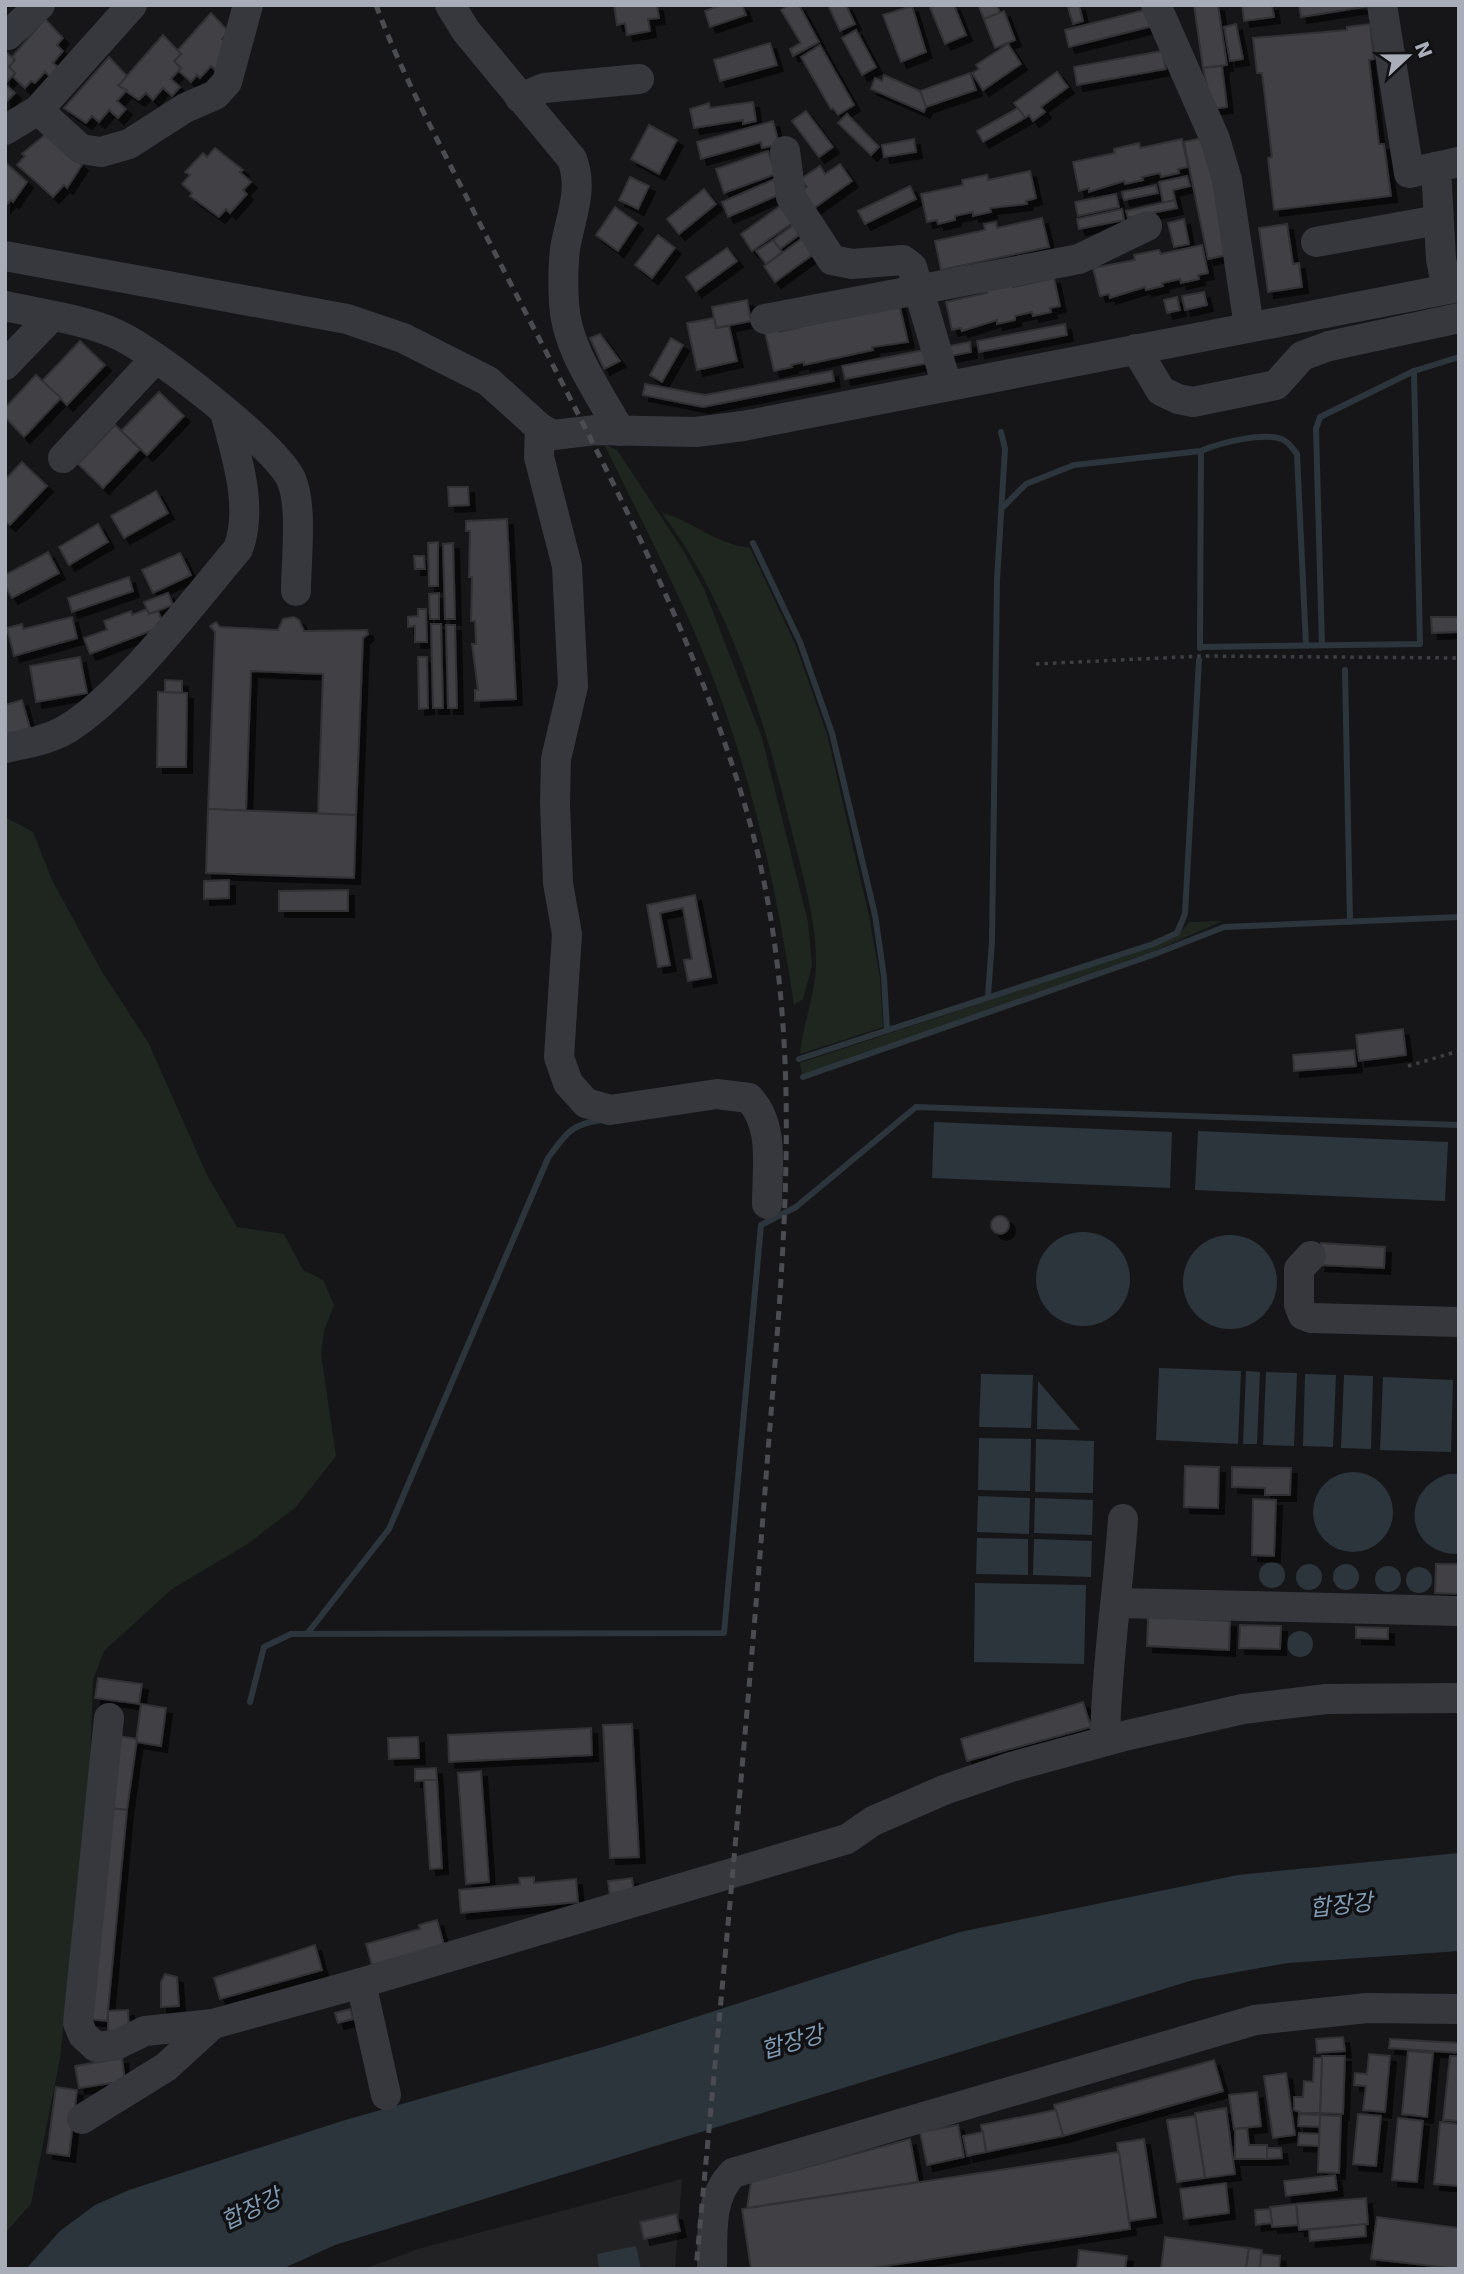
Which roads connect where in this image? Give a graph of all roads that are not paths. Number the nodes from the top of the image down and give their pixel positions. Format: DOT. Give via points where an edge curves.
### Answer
graph roads {
  1 [pos="40,5"];
  2 [pos="132,5"];
  3 [pos="248,5"];
  4 [pos="450,5"];
  5 [pos="1156,5"];
  6 [pos="1382,5"];
  7 [pos="5,33"];
  8 [pos="639,79"];
  9 [pos="520,98"];
  10 [pos="38,110"];
  11 [pos="5,130"];
  12 [pos="785,151"];
  13 [pos="1447,164"];
  14 [pos="1438,220"];
  15 [pos="1147,226"];
  16 [pos="1316,242"];
  17 [pos="5,257"];
  18 [pos="1453,288"];
  19 [pos="920,289"];
  20 [pos="5,306"];
  21 [pos="51,317"];
  22 [pos="1459,318"];
  23 [pos="765,319"];
  24 [pos="1249,327"];
  25 [pos="1136,349"];
  26 [pos="155,359"];
  27 [pos="5,365"];
  28 [pos="947,386"];
  29 [pos="225,412"];
  30 [pos="540,428"];
  31 [pos="620,431"];
  32 [pos="63,458"];
  33 [pos="296,591"];
  34 [pos="5,748"];
  35 [pos="767,1204"];
  36 [pos="1311,1256"];
  37 [pos="1459,1322"];
  38 [pos="1123,1519"];
  39 [pos="1117,1603"];
  40 [pos="1459,1611"];
  41 [pos="1459,1698"];
  42 [pos="109,1718"];
  43 [pos="1105,1741"];
  44 [pos="361,1983"];
  45 [pos="1459,2009"];
  46 [pos="213,2024"];
  47 [pos="386,2095"];
  48 [pos="82,2119"];
  49 [pos="712,2269"];
  1 -- 7 [label="street"];
  2 -- 10 [label="street"];
  3 -- 10 [label="street" via="228,82 129,144 101,152 81,149"];
  4 -- 9 [label="street"];
  5 -- 24 [label="street" via="1215,139 1227,180"];
  6 -- 13 [label="street" via="1409,173"];
  8 -- 9 [label="street" via="544,88"];
  9 -- 31 [label="street" via="554,135 578,173 565,251 564,305 573,344"];
  10 -- 11 [label="street"];
  12 -- 19 [label="street" via="791,197 832,260 852,264 903,260 912,267"];
  13 -- 14 [label="street"];
  14 -- 16 [label="street"];
  14 -- 18 [label="street"];
  15 -- 19 [label="street" via="1079,259"];
  17 -- 30 [label="street" via="346,319 403,338 488,381"];
  18 -- 24 [label="street"];
  19 -- 23 [label="street"];
  19 -- 28 [label="street"];
  20 -- 21 [label="street"];
  21 -- 26 [label="street" via="115,333"];
  21 -- 27 [label="street"];
  22 -- 25 [label="street" via="1329,346 1303,356 1276,384 1193,402 1161,391"];
  24 -- 25 [label="street"];
  25 -- 28 [label="street"];
  26 -- 29 [label="street"];
  26 -- 32 [label="street"];
  28 -- 31 [label="street" via="743,426 696,432"];
  29 -- 33 [label="street" via="263,446 292,481"];
  29 -- 34 [label="street" via="243,496 245,531 238,550 106,698 66,729"];
  30 -- 31 [label="street" via="553,435"];
  30 -- 35 [label="street" via="539,457 567,566 573,686 556,760 558,883 567,934 559,1057 568,1083 586,1102 610,1110 717,1094 749,1098 761,1111 767,1132"];
  36 -- 37 [label="street" via="1299,1269 1303,1315"];
  38 -- 39 [label="street"];
  39 -- 40 [label="street"];
  39 -- 43 [label="street" via="1106,1689"];
  41 -- 43 [label="street" via="1326,1699 1243,1709"];
  42 -- 46 [label="street" via="78,2023 96,2047 116,2045 145,2031"];
  43 -- 44 [label="street" via="944,1790 873,1821 847,1839"];
  44 -- 46 [label="street"];
  44 -- 47 [label="street"];
  45 -- 49 [label="street" via="1367,2008 1255,2020 733,2173 719,2194 714,2215"];
  46 -- 48 [label="street" via="166,2067"];
}
